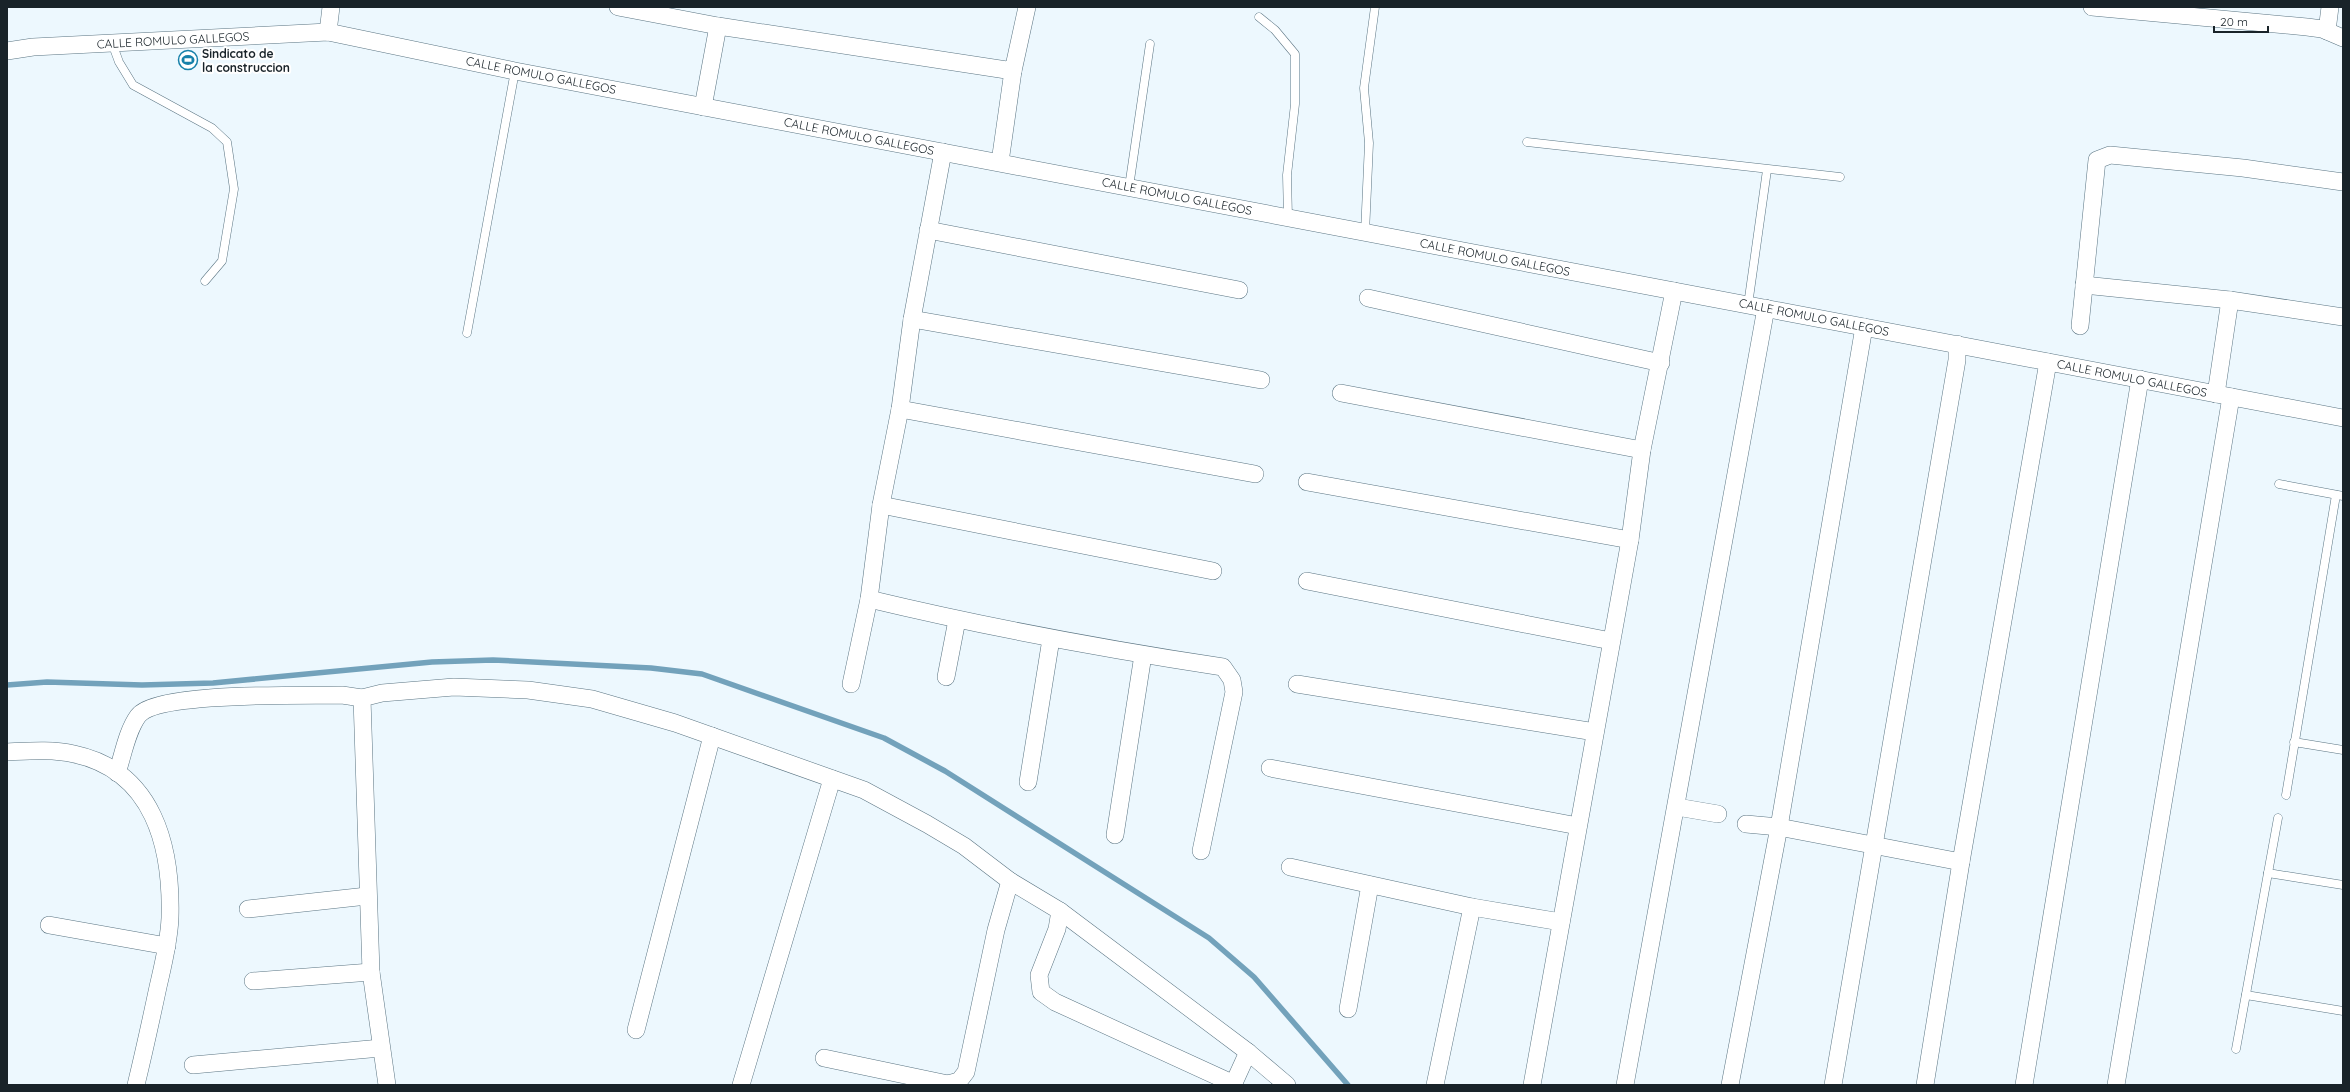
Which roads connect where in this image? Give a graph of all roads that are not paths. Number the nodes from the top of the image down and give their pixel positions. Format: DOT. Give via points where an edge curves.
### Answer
graph roads {
  1 [pos="331,7"];
  2 [pos="618,7"];
  3 [pos="1027,7"];
  4 [pos="1375,7"];
  5 [pos="2092,7"];
  6 [pos="2330,7"];
  7 [pos="1259,17"];
  8 [pos="718,26"];
  9 [pos="2327,31"];
  10 [pos="328,32"];
  11 [pos="2343,38"];
  12 [pos="112,43"];
  13 [pos="1150,44"];
  14 [pos="7,51"];
  15 [pos="515,71"];
  16 [pos="1013,71"];
  17 [pos="703,106"];
  18 [pos="1527,142"];
  19 [pos="943,152"];
  20 [pos="1000,162"];
  21 [pos="1767,170"];
  22 [pos="1840,177"];
  23 [pos="2343,182"];
  24 [pos="1129,187"];
  25 [pos="1288,218"];
  26 [pos="928,230"];
  27 [pos="1365,233"];
  28 [pos="205,281"];
  29 [pos="2084,285"];
  30 [pos="1239,290"];
  31 [pos="1674,291"];
  32 [pos="1368,298"];
  33 [pos="2230,300"];
  34 [pos="1748,305"];
  35 [pos="1766,308"];
  36 [pos="2343,317"];
  37 [pos="912,319"];
  38 [pos="2080,326"];
  39 [pos="1864,328"];
  40 [pos="467,333"];
  41 [pos="1957,344"];
  42 [pos="2048,362"];
  43 [pos="1661,363"];
  44 [pos="2140,379"];
  45 [pos="1261,380"];
  46 [pos="1341,393"];
  47 [pos="2224,395"];
  48 [pos="900,409"];
  49 [pos="2343,418"];
  50 [pos="1642,450"];
  51 [pos="1256,474"];
  52 [pos="1307,482"];
  53 [pos="2279,484"];
  54 [pos="2340,495"];
  55 [pos="881,505"];
  56 [pos="1630,540"];
  57 [pos="1213,571"];
  58 [pos="1307,581"];
  59 [pos="869,599"];
  60 [pos="957,620"];
  61 [pos="1051,639"];
  62 [pos="1611,641"];
  63 [pos="1143,655"];
  64 [pos="946,677"];
  65 [pos="851,684"];
  66 [pos="1297,684"];
  67 [pos="362,698"];
  68 [pos="1595,732"];
  69 [pos="712,736"];
  70 [pos="2294,742"];
  71 [pos="2343,750"];
  72 [pos="7,752"];
  73 [pos="1270,768"];
  74 [pos="116,772"];
  75 [pos="832,779"];
  76 [pos="1028,782"];
  77 [pos="2286,795"];
  78 [pos="1677,807"];
  79 [pos="1718,814"];
  80 [pos="2278,818"];
  81 [pos="1746,824"];
  82 [pos="1578,826"];
  83 [pos="1779,827"];
  84 [pos="1115,835"];
  85 [pos="1873,845"];
  86 [pos="1201,851"];
  87 [pos="1961,862"];
  88 [pos="1290,867"];
  89 [pos="2268,873"];
  90 [pos="1010,881"];
  91 [pos="1370,885"];
  92 [pos="2343,885"];
  93 [pos="367,896"];
  94 [pos="1472,907"];
  95 [pos="248,909"];
  96 [pos="1060,911"];
  97 [pos="1561,922"];
  98 [pos="49,925"];
  99 [pos="167,946"];
  100 [pos="371,972"];
  101 [pos="253,981"];
  102 [pos="2246,995"];
  103 [pos="1348,1009"];
  104 [pos="2343,1011"];
  105 [pos="636,1030"];
  106 [pos="381,1048"];
  107 [pos="2236,1049"];
  108 [pos="1248,1052"];
  109 [pos="824,1058"];
  110 [pos="193,1065"];
  111 [pos="136,1085"];
  112 [pos="387,1085"];
  113 [pos="741,1085"];
  114 [pos="1234,1085"];
  115 [pos="1287,1085"];
  116 [pos="1435,1085"];
  117 [pos="1532,1085"];
  118 [pos="1625,1085"];
  119 [pos="1730,1085"];
  120 [pos="1833,1085"];
  121 [pos="1925,1085"];
  122 [pos="2024,1085"];
  123 [pos="2116,1085"];
  1 -- 10 [label="street"];
  2 -- 8 [label="street"];
  3 -- 16 [label="street"];
  4 -- 27 [label="lane" via="1364,88 1369,143"];
  5 -- 9 [label="street"];
  6 -- 9 [label="street"];
  7 -- 25 [label="lane" via="1275,30 1295,54 1295,104 1287,174"];
  8 -- 16 [label="street"];
  8 -- 17 [label="street"];
  9 -- 11 [label="street"];
  10 -- 12 [label="street, CALLE ROMULO GALLEGOS"];
  10 -- 15 [label="street, CALLE ROMULO GALLEGOS"];
  12 -- 14 [label="street, CALLE ROMULO GALLEGOS" via="33,47"];
  12 -- 28 [label="lane" via="119,62 133,85 212,128 228,142 234,189 228,231 222,260"];
  13 -- 24 [label="lane"];
  15 -- 17 [label="street, CALLE ROMULO GALLEGOS"];
  15 -- 40 [label="lane"];
  16 -- 20 [label="street"];
  17 -- 19 [label="street, CALLE ROMULO GALLEGOS"];
  18 -- 21 [label="lane"];
  19 -- 20 [label="street, CALLE ROMULO GALLEGOS"];
  19 -- 26 [label="street"];
  20 -- 24 [label="street, CALLE ROMULO GALLEGOS"];
  21 -- 22 [label="lane"];
  21 -- 34 [label="lane"];
  23 -- 29 [label="street" via="2236,168 2110,155 2103,157 2097,160"];
  24 -- 25 [label="street, CALLE ROMULO GALLEGOS"];
  25 -- 27 [label="street, CALLE ROMULO GALLEGOS"];
  26 -- 30 [label="street"];
  26 -- 37 [label="street"];
  27 -- 31 [label="street, CALLE ROMULO GALLEGOS"];
  29 -- 33 [label="street"];
  29 -- 38 [label="street"];
  31 -- 34 [label="street, CALLE ROMULO GALLEGOS"];
  31 -- 43 [label="street"];
  32 -- 43 [label="street"];
  33 -- 36 [label="street"];
  33 -- 47 [label="street"];
  34 -- 35 [label="street, CALLE ROMULO GALLEGOS"];
  35 -- 39 [label="street, CALLE ROMULO GALLEGOS"];
  35 -- 78 [label="street"];
  37 -- 45 [label="street"];
  37 -- 48 [label="street"];
  39 -- 41 [label="street, CALLE ROMULO GALLEGOS"];
  39 -- 83 [label="street"];
  41 -- 42 [label="street, CALLE ROMULO GALLEGOS"];
  41 -- 85 [label="street" via="1957,360"];
  42 -- 44 [label="street, CALLE ROMULO GALLEGOS"];
  42 -- 87 [label="street"];
  43 -- 50 [label="street"];
  44 -- 47 [label="street, CALLE ROMULO GALLEGOS"];
  44 -- 122 [label="street"];
  46 -- 50 [label="street"];
  47 -- 49 [label="street, CALLE ROMULO GALLEGOS"];
  47 -- 123 [label="street"];
  48 -- 51 [label="street"];
  48 -- 55 [label="street"];
  50 -- 56 [label="street"];
  52 -- 56 [label="street"];
  53 -- 54 [label="lane"];
  54 -- 70 [label="lane"];
  55 -- 57 [label="street"];
  55 -- 59 [label="street"];
  56 -- 62 [label="street"];
  58 -- 62 [label="street"];
  59 -- 60 [label="street"];
  59 -- 65 [label="street"];
  60 -- 61 [label="street"];
  60 -- 64 [label="street"];
  61 -- 63 [label="street"];
  61 -- 76 [label="street"];
  62 -- 68 [label="street"];
  63 -- 84 [label="street"];
  63 -- 86 [label="street" via="1223,667 1232,680 1234,692"];
  66 -- 68 [label="street"];
  67 -- 69 [label="street" via="382,693 454,687 528,690 592,699"];
  67 -- 74 [label="street" via="342,695 222,696 148,707 138,716"];
  67 -- 93 [label="street"];
  68 -- 82 [label="street"];
  69 -- 75 [label="street"];
  69 -- 105 [label="street"];
  70 -- 71 [label="lane"];
  70 -- 77 [label="lane"];
  72 -- 74 [label="street" via="59,751 104,765"];
  73 -- 82 [label="street"];
  74 -- 99 [label="street" via="138,791 152,813 163,842 167,860 170,919"];
  75 -- 90 [label="street" via="864,790 927,824 964,846"];
  75 -- 113 [label="street"];
  78 -- 79 [label="street"];
  78 -- 118 [label="street"];
  80 -- 89 [label="lane"];
  81 -- 83 [label="street"];
  82 -- 97 [label="street"];
  83 -- 85 [label="street"];
  83 -- 119 [label="street"];
  85 -- 87 [label="street"];
  85 -- 120 [label="street"];
  87 -- 121 [label="street"];
  88 -- 91 [label="street"];
  89 -- 92 [label="lane"];
  89 -- 102 [label="lane"];
  90 -- 96 [label="street"];
  90 -- 109 [label="street" via="996,930 966,1072 959,1081 948,1084"];
  91 -- 94 [label="street"];
  91 -- 103 [label="street"];
  93 -- 95 [label="street"];
  93 -- 100 [label="street"];
  94 -- 97 [label="street"];
  94 -- 116 [label="street"];
  96 -- 108 [label="street"];
  96 -- 114 [label="street" via="1039,975 1041,992 1055,1002"];
  97 -- 117 [label="street"];
  98 -- 99 [label="street"];
  99 -- 111 [label="street"];
  100 -- 101 [label="street"];
  100 -- 106 [label="street"];
  102 -- 104 [label="lane"];
  102 -- 107 [label="lane"];
  106 -- 110 [label="street"];
  106 -- 112 [label="street"];
  108 -- 114 [label="street"];
  108 -- 115 [label="street"];
}
